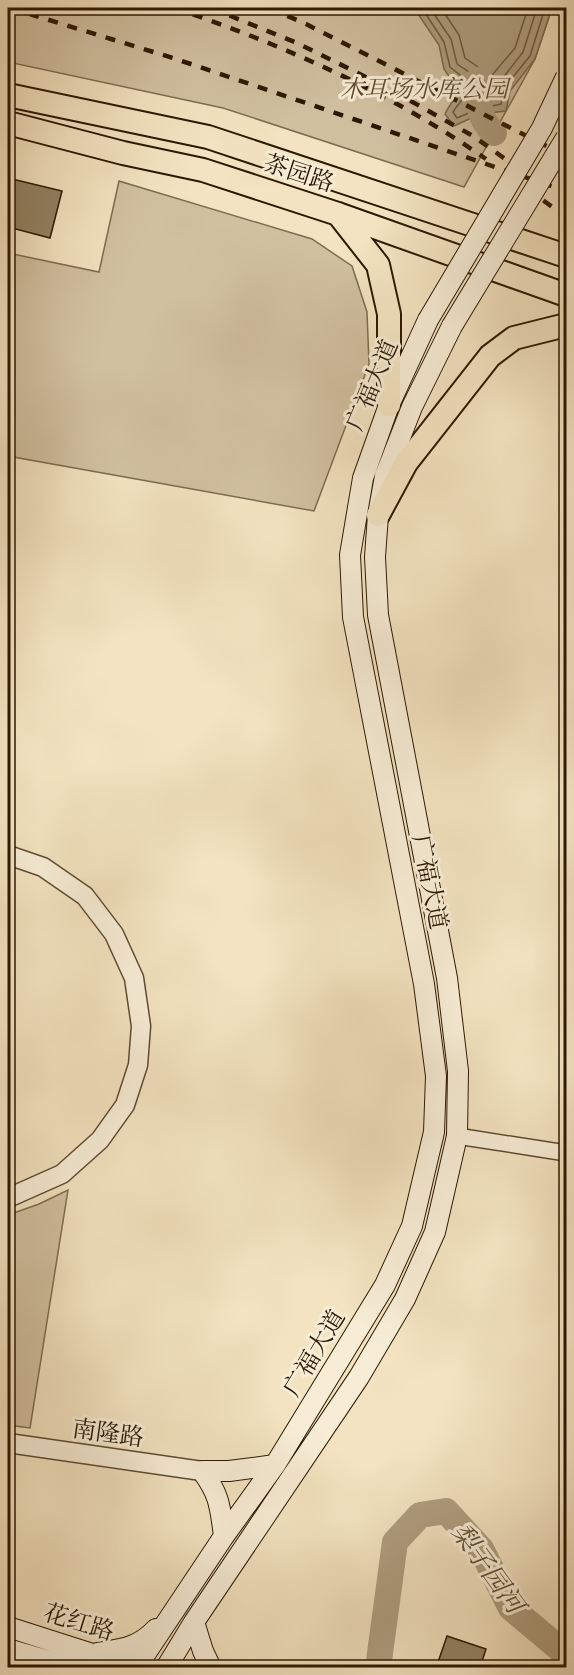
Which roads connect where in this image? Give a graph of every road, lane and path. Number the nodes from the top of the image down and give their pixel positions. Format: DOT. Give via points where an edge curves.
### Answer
graph roads {
  1 [pos="567,77"];
  2 [pos="8,95"];
  3 [pos="8,123"];
  4 [pos="567,138"];
  5 [pos="338,214"];
  6 [pos="567,256"];
  7 [pos="567,295"];
  8 [pos="567,326"];
  9 [pos="389,405"];
  10 [pos="378,515"];
  11 [pos="8,855"];
  12 [pos="457,1136"];
  13 [pos="567,1153"];
  14 [pos="8,1198"];
  15 [pos="8,1443"];
  16 [pos="275,1466"];
  17 [pos="202,1471"];
  18 [pos="224,1536"];
  19 [pos="171,1615"];
  20 [pos="194,1622"];
  21 [pos="8,1627"];
  22 [pos="8,1649"];
  23 [pos="95,1654"];
  24 [pos="66,1666"];
  25 [pos="136,1668"];
  26 [pos="166,1668"];
  27 [pos="211,1668"];
  1 -- 9 [label="main road, 广福大道, bridge" via="542,128 428,320"];
  2 -- 6 [label="main road, 茶园路" via="208,136"];
  3 -- 5 [label="main road, 茶园路" via="203,170"];
  4 -- 10 [label="main road, 广福大道, bridge" via="452,326 408,417 385,476"];
  5 -- 7 [label="main road, 茶园路"];
  5 -- 9 [label="main road" via="378,264 389,314"];
  8 -- 10 [label="main road" via="514,338 490,356 406,463"];
  9 -- 16 [label="main road, 广福大道" via="363,478 350,555 353,617 424,984 436,1076 434,1132 412,1226 385,1286"];
  10 -- 12 [label="main road, 广福大道" via="378,615 447,978 458,1071"];
  11 -- 14 [label="street" via="43,867 85,896 114,934 134,978 141,1026 138,1065 124,1106 100,1140 62,1174"];
  12 -- 13 [label="street"];
  12 -- 20 [label="main road, 广福大道" via="435,1232 405,1299 359,1377"];
  15 -- 17 [label="street, 南隆路"];
  16 -- 17 [label="main road"];
  16 -- 18 [label="main road, 广福大道"];
  17 -- 18 [label="main road" via="214,1487"];
  18 -- 19 [label="main road, 广福大道"];
  19 -- 23 [label="main road" via="143,1642"];
  19 -- 25 [label="main road, 广福大道"];
  20 -- 26 [label="main road, 广福大道"];
  20 -- 27 [label="main road"];
  21 -- 23 [label="main road, 花红路"];
  22 -- 24 [label="main road, 花红路"];
  23 -- 25 [label="main road, 花红路"];
}
